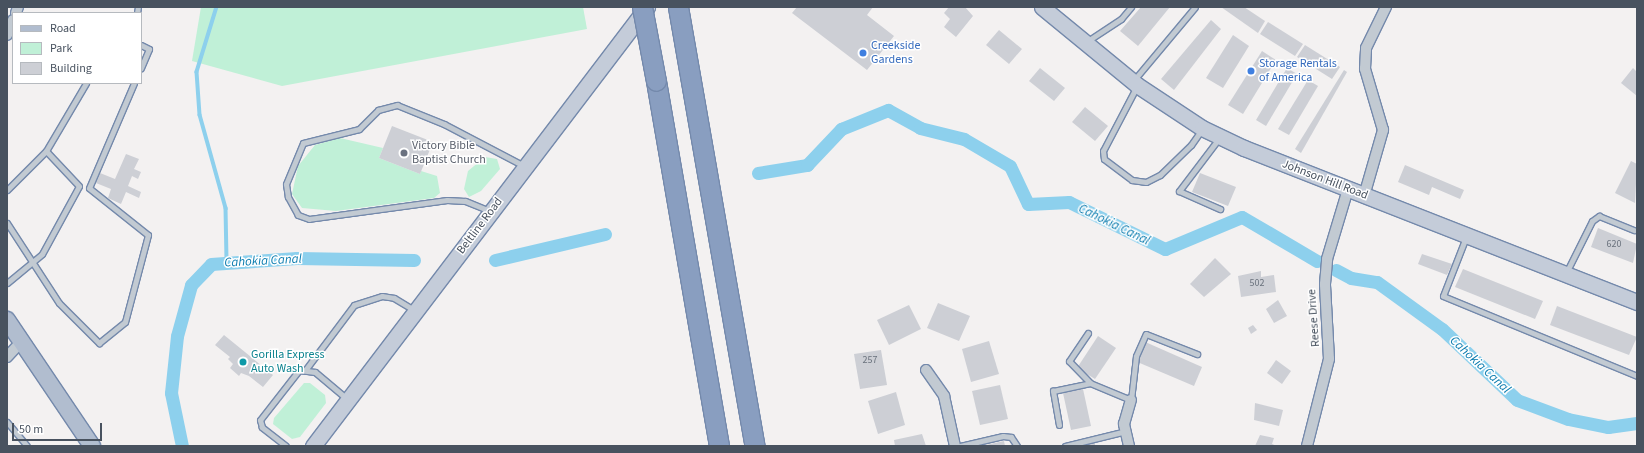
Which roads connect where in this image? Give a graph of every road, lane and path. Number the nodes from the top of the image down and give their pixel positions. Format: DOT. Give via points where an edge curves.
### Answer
graph roads {
  1 [pos="642,7"];
  2 [pos="647,7"];
  3 [pos="678,7"];
  4 [pos="1042,7"];
  5 [pos="1131,7"];
  6 [pos="1195,7"];
  7 [pos="1386,7"];
  8 [pos="12,22"];
  9 [pos="7,35"];
  10 [pos="1086,42"];
  11 [pos="142,46"];
  12 [pos="142,66"];
  13 [pos="1135,83"];
  14 [pos="85,84"];
  15 [pos="134,84"];
  16 [pos="1202,128"];
  17 [pos="1220,136"];
  18 [pos="46,151"];
  19 [pos="525,167"];
  20 [pos="79,186"];
  21 [pos="89,188"];
  22 [pos="1348,189"];
  23 [pos="7,190"];
  24 [pos="1364,196"];
  25 [pos="1220,209"];
  26 [pos="491,212"];
  27 [pos="7,223"];
  28 [pos="1634,230"];
  29 [pos="1466,236"];
  30 [pos="34,260"];
  31 [pos="1565,275"];
  32 [pos="7,283"];
  33 [pos="1637,302"];
  34 [pos="416,310"];
  35 [pos="7,320"];
  36 [pos="1088,333"];
  37 [pos="22,342"];
  38 [pos="1197,354"];
  39 [pos="7,357"];
  40 [pos="306,369"];
  41 [pos="926,370"];
  42 [pos="1637,376"];
  43 [pos="1090,383"];
  44 [pos="348,400"];
  45 [pos="1131,400"];
  46 [pos="7,422"];
  47 [pos="1059,425"];
  48 [pos="1126,431"];
  49 [pos="27,446"];
  50 [pos="92,446"];
  51 [pos="286,446"];
  52 [pos="313,446"];
  53 [pos="719,446"];
  54 [pos="754,446"];
  55 [pos="955,446"];
  56 [pos="960,446"];
  57 [pos="1017,446"];
  58 [pos="1065,446"];
  59 [pos="1129,446"];
  60 [pos="1307,446"];
  1 -- 53 [label="highway, bridge"];
  2 -- 19 [label="street, Beltline Road"];
  3 -- 54 [label="highway"];
  4 -- 10 [label="street, Johnson Hill Road"];
  5 -- 10 [label="lane" via="1121,19"];
  6 -- 13 [label="lane"];
  7 -- 24 [label="street" via="1366,48 1365,68 1383,130"];
  8 -- 9 [label="street"];
  10 -- 13 [label="street, Johnson Hill Road"];
  11 -- 12 [label="lane" via="149,49"];
  13 -- 16 [label="street, Johnson Hill Road"];
  13 -- 16 [label="lane" via="1103,151 1104,159 1132,180 1146,182 1160,175 1191,145"];
  14 -- 18 [label="lane"];
  15 -- 21 [label="lane"];
  16 -- 17 [label="street, Johnson Hill Road"];
  17 -- 22 [label="street, Johnson Hill Road"];
  17 -- 25 [label="lane" via="1179,191"];
  18 -- 20 [label="lane"];
  18 -- 23 [label="lane"];
  19 -- 26 [label="street, Beltline Road"];
  19 -- 26 [label="lane" via="444,124 397,105 378,110 359,129 303,143 286,184 288,197 298,215 309,219 447,200 465,201"];
  20 -- 21 [label="lane"];
  20 -- 30 [label="lane" via="42,254"];
  21 -- 30 [label="lane" via="148,235 125,322 99,343 59,303"];
  22 -- 24 [label="street, Johnson Hill Road"];
  22 -- 60 [label="street, Reese Drive" via="1328,260 1325,284 1329,359"];
  24 -- 29 [label="street, Johnson Hill Road"];
  26 -- 34 [label="street, Beltline Road"];
  27 -- 30 [label="lane"];
  28 -- 31 [label="lane" via="1599,216 1592,221"];
  29 -- 31 [label="street, Johnson Hill Road"];
  29 -- 42 [label="lane" via="1443,296"];
  30 -- 32 [label="lane"];
  31 -- 33 [label="street, Johnson Hill Road"];
  34 -- 40 [label="lane" via="394,298 382,296 354,305"];
  34 -- 44 [label="street, Beltline Road"];
  35 -- 37 [label="main road"];
  36 -- 43 [label="lane" via="1069,362"];
  37 -- 39 [label="street"];
  37 -- 50 [label="main road"];
  38 -- 45 [label="lane" via="1146,334 1136,356"];
  40 -- 44 [label="lane"];
  40 -- 51 [label="lane" via="299,370 260,420 262,426"];
  41 -- 55 [label="street" via="944,396"];
  43 -- 45 [label="lane"];
  43 -- 47 [label="lane" via="1053,391"];
  44 -- 52 [label="street, Beltline Road"];
  45 -- 48 [label="street"];
  46 -- 49 [label="lane"];
  48 -- 58 [label="lane"];
  48 -- 59 [label="street"];
  56 -- 57 [label="lane" via="1003,436 1011,437"];
}
